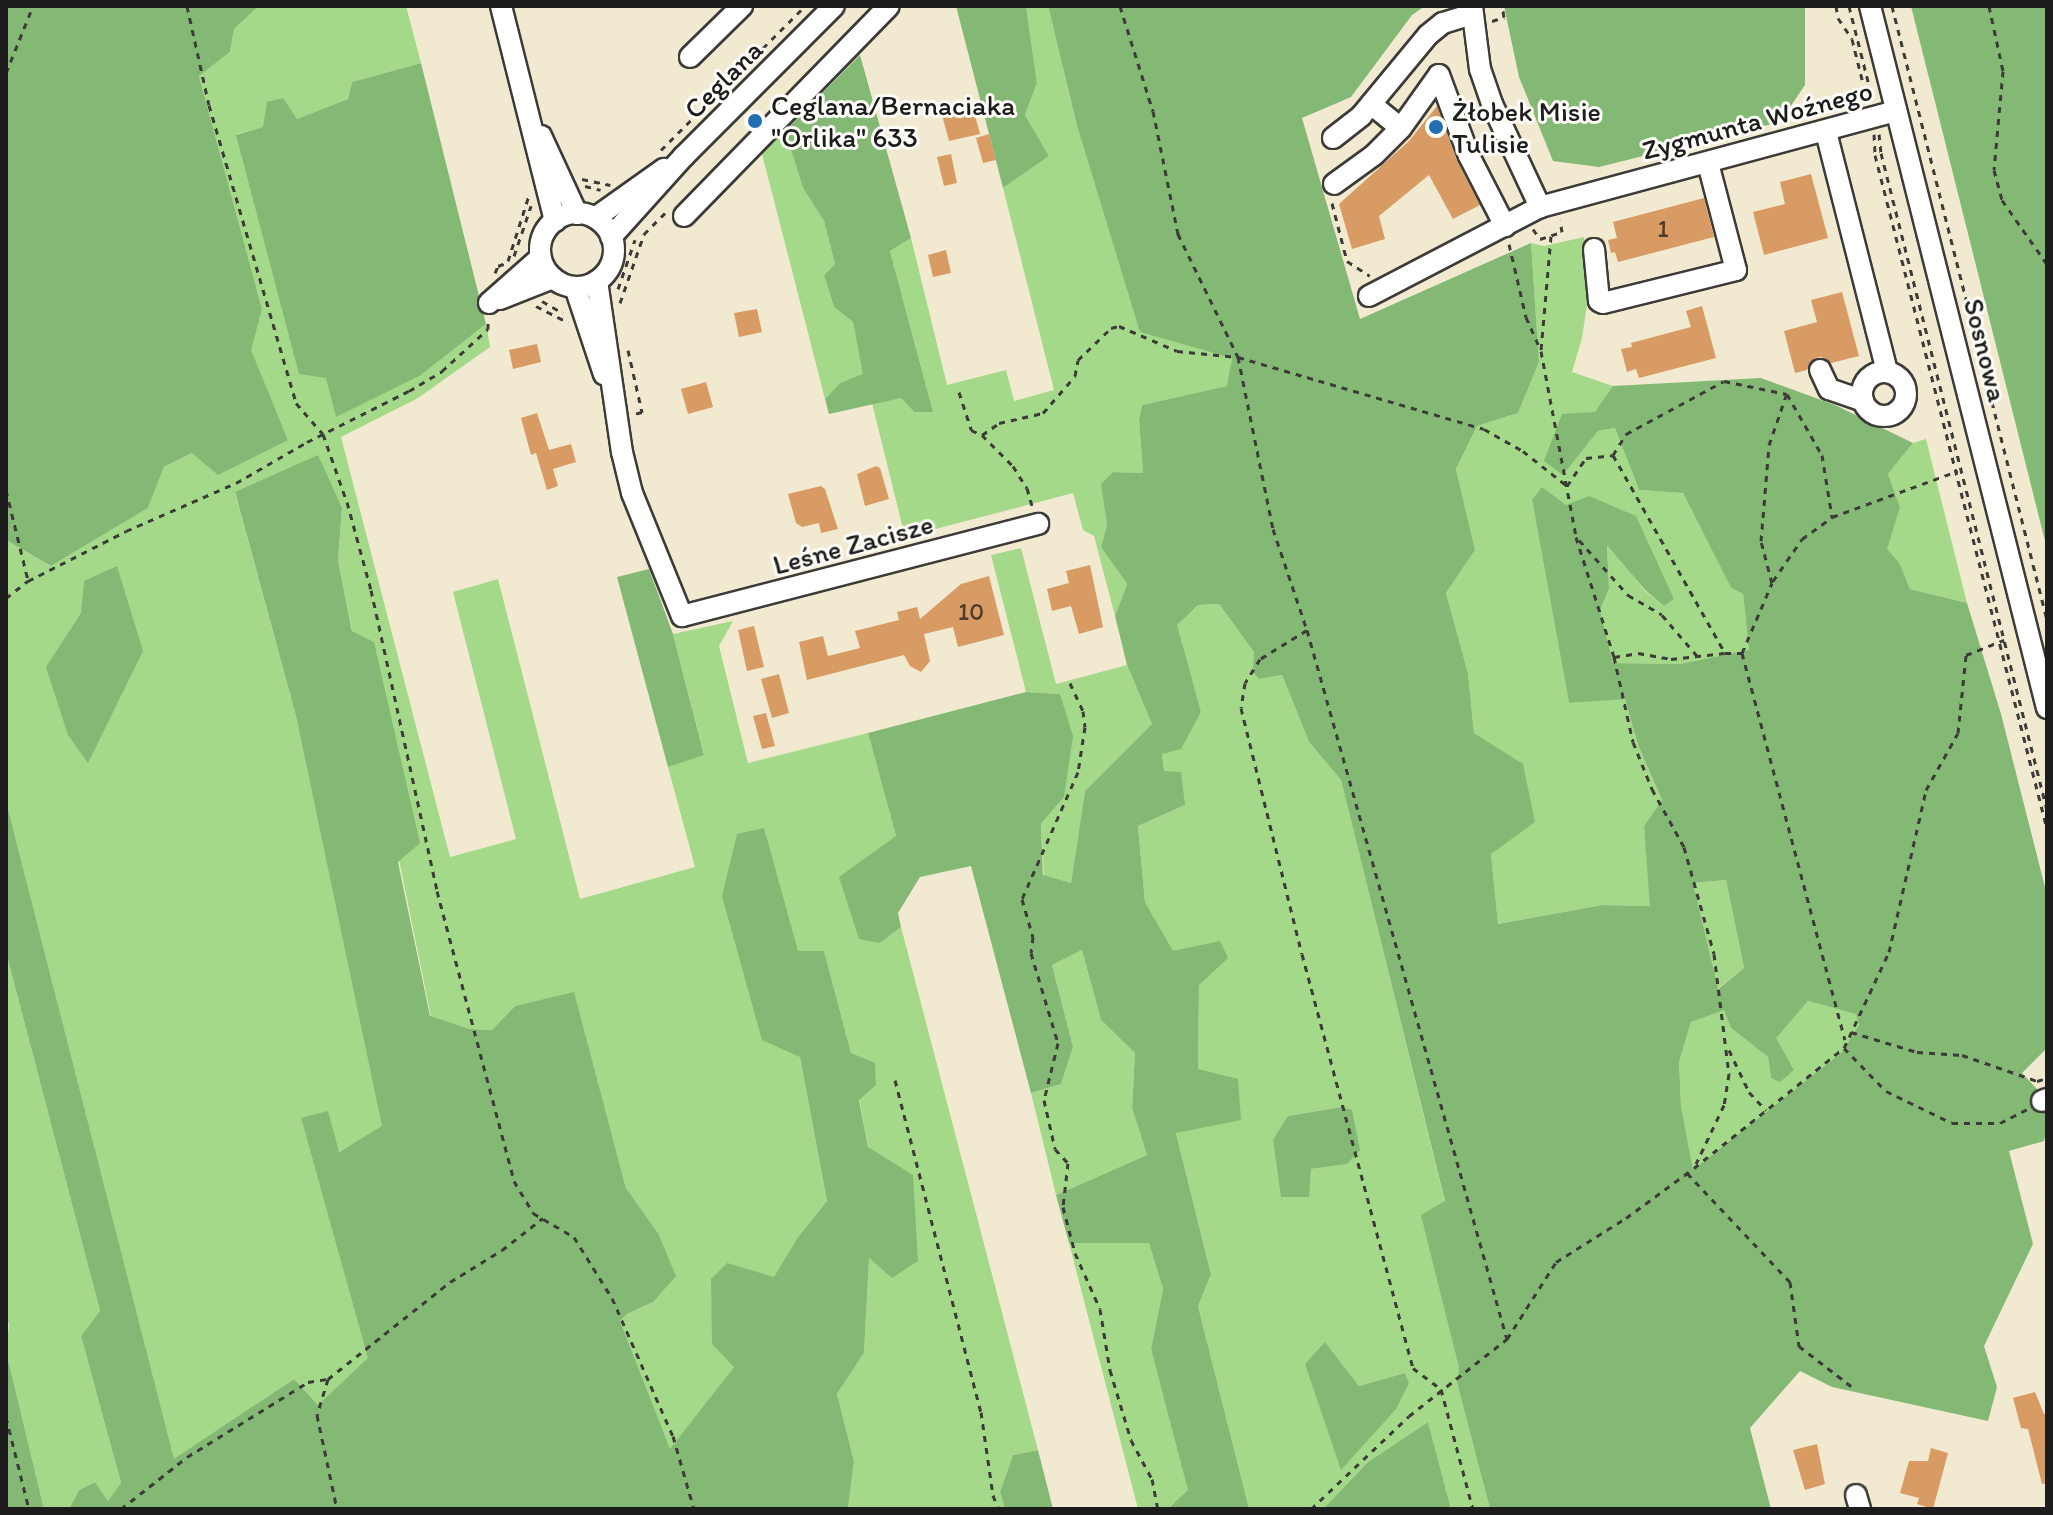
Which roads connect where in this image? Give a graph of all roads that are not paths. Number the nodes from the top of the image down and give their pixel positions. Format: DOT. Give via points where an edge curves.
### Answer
graph roads {
  1 [pos="501,6"];
  2 [pos="742,6"];
  3 [pos="834,6"];
  4 [pos="889,6"];
  5 [pos="1870,6"];
  6 [pos="1477,15"];
  7 [pos="690,57"];
  8 [pos="525,103"];
  9 [pos="1371,104"];
  10 [pos="1896,111"];
  11 [pos="1818,127"];
  12 [pos="1401,128"];
  13 [pos="1333,138"];
  14 [pos="684,156"];
  15 [pos="1708,163"];
  16 [pos="1334,184"];
  17 [pos="1540,207"];
  18 [pos="586,216"];
  19 [pos="684,216"];
  20 [pos="555,221"];
  21 [pos="1512,230"];
  22 [pos="611,237"];
  23 [pos="1594,249"];
  24 [pos="541,257"];
  25 [pos="553,278"];
  26 [pos="597,281"];
  27 [pos="519,285"];
  28 [pos="575,287"];
  29 [pos="1376,293"];
  30 [pos="489,303"];
  31 [pos="1820,370"];
  32 [pos="1887,372"];
  33 [pos="1863,401"];
  34 [pos="616,408"];
  35 [pos="1038,524"];
  36 [pos="2047,708"];
  1 -- 8 [label="street"];
  2 -- 7 [label="street"];
  3 -- 14 [label="street, Ceglana"];
  4 -- 19 [label="street"];
  5 -- 10 [label="street, Sosnowa"];
  6 -- 9 [label="street" via="1443,23 1428,35"];
  6 -- 17 [label="street" via="1480,69"];
  8 -- 18 [label="street"];
  8 -- 20 [label="street"];
  9 -- 12 [label="street"];
  9 -- 13 [label="street"];
  10 -- 11 [label="street, Zygmunta Woźnego"];
  10 -- 36 [label="street, Sosnowa"];
  11 -- 15 [label="street, Zygmunta Woźnego"];
  11 -- 32 [label="street"];
  12 -- 16 [label="street"];
  12 -- 21 [label="street" via="1439,75 1463,143"];
  14 -- 18 [label="street, Ceglana"];
  14 -- 22 [label="street, Ceglana"];
  15 -- 17 [label="street, Zygmunta Woźnego"];
  15 -- 23 [label="street" via="1736,270 1603,303"];
  17 -- 21 [label="street, Zygmunta Woźnego"];
  18 -- 20 [label="street"];
  18 -- 22 [label="street"];
  20 -- 24 [label="street" via="546,231"];
  21 -- 29 [label="street, Zygmunta Woźnego"];
  22 -- 26 [label="street" via="612,261"];
  24 -- 25 [label="street"];
  24 -- 27 [label="street"];
  25 -- 27 [label="street"];
  25 -- 28 [label="street"];
  26 -- 28 [label="street"];
  26 -- 34 [label="street"];
  27 -- 30 [label="street"];
  28 -- 34 [label="street"];
  31 -- 33 [label="street" via="1829,389"];
  32 -- 33 [label="street" via="1864,384"];
  32 -- 33 [label="street" via="1906,388 1899,412 1883,417"];
  34 -- 35 [label="street, Leśne Zacisze" via="632,493 682,616"];
}
